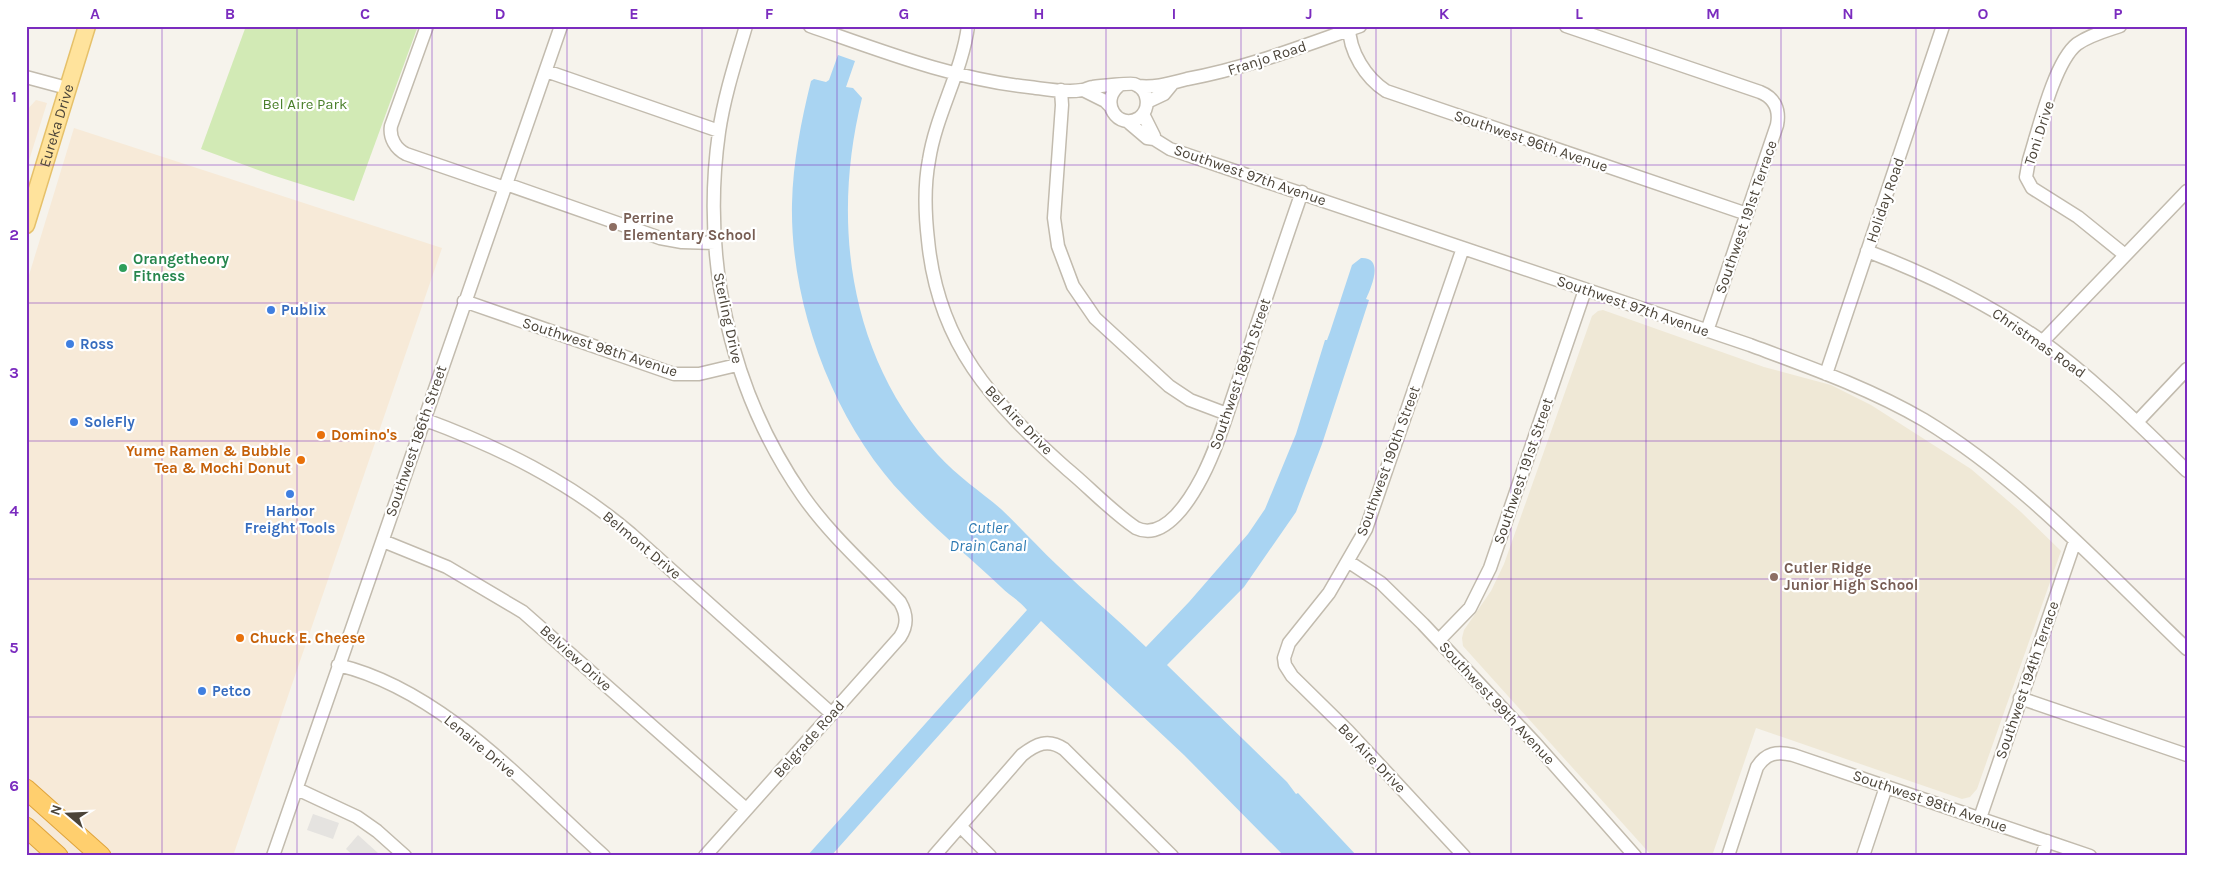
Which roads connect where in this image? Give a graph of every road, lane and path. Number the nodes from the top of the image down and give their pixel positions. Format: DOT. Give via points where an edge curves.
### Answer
graph roads {
  1 [pos="87,26"];
  2 [pos="427,26"];
  3 [pos="561,26"];
  4 [pos="746,26"];
  5 [pos="810,26"];
  6 [pos="968,26"];
  7 [pos="1566,26"];
  8 [pos="1943,26"];
  9 [pos="2120,26"];
  10 [pos="1351,27"];
  11 [pos="546,71"];
  12 [pos="955,74"];
  13 [pos="26,77"];
  14 [pos="1172,83"];
  15 [pos="1120,85"];
  16 [pos="1138,86"];
  17 [pos="67,88"];
  18 [pos="1061,90"];
  19 [pos="1083,90"];
  20 [pos="1110,106"];
  21 [pos="1145,108"];
  22 [pos="1127,120"];
  23 [pos="719,131"];
  24 [pos="1154,140"];
  25 [pos="505,186"];
  26 [pos="2187,191"];
  27 [pos="1302,192"];
  28 [pos="1747,214"];
  29 [pos="26,225"];
  30 [pos="715,243"];
  31 [pos="1463,248"];
  32 [pos="1867,251"];
  33 [pos="2125,255"];
  34 [pos="1585,290"];
  35 [pos="464,301"];
  36 [pos="1707,331"];
  37 [pos="2042,342"];
  38 [pos="737,365"];
  39 [pos="2187,369"];
  40 [pos="1826,374"];
  41 [pos="1227,414"];
  42 [pos="423,419"];
  43 [pos="2137,422"];
  44 [pos="2187,471"];
  45 [pos="1144,530"];
  46 [pos="383,541"];
  47 [pos="2074,541"];
  48 [pos="1349,562"];
  49 [pos="906,619"];
  50 [pos="1439,640"];
  51 [pos="2187,649"];
  52 [pos="1284,658"];
  53 [pos="338,665"];
  54 [pos="2020,698"];
  55 [pos="832,714"];
  56 [pos="2187,755"];
  57 [pos="1886,786"];
  58 [pos="297,789"];
  59 [pos="29,797"];
  60 [pos="746,809"];
  61 [pos="1980,818"];
  62 [pos="960,826"];
  63 [pos="26,828"];
  64 [pos="2047,841"];
  65 [pos="58,856"];
  66 [pos="101,856"];
  67 [pos="273,856"];
  68 [pos="405,856"];
  69 [pos="604,856"];
  70 [pos="705,856"];
  71 [pos="934,856"];
  72 [pos="990,856"];
  73 [pos="1172,856"];
  74 [pos="1464,856"];
  75 [pos="1635,856"];
  76 [pos="1728,856"];
  77 [pos="1863,856"];
  78 [pos="2042,856"];
  79 [pos="2090,856"];
  1 -- 17 [label="main road, Eureka Drive"];
  2 -- 25 [label="street" via="391,126 396,146 406,154"];
  3 -- 11 [label="street, Southwest 186th Street"];
  4 -- 23 [label="street, Sterling Drive"];
  5 -- 12 [label="street"];
  6 -- 12 [label="street, Bel Aire Drive"];
  7 -- 28 [label="street, Southwest 191st Terrace" via="1756,91 1774,102 1778,116 1776,125"];
  8 -- 32 [label="street, Holiday Road"];
  9 -- 33 [label="street, Toni Drive" via="2085,39 2067,55 2058,73 2026,174 2035,191 2078,217"];
  10 -- 14 [label="street, Franjo Road" via="1244,67"];
  10 -- 28 [label="street, Southwest 96th Avenue" via="1361,66 1386,91"];
  11 -- 23 [label="street"];
  11 -- 25 [label="street, Southwest 186th Street"];
  12 -- 18 [label="street"];
  12 -- 45 [label="street, Bel Aire Drive" via="931,147 926,184 929,252 944,313 974,371 1006,412 1119,515"];
  13 -- 17 [label="street"];
  14 -- 16 [label="street, Franjo Road"];
  14 -- 21 [label="street, Franjo Road" via="1164,94"];
  15 -- 16 [label="street"];
  15 -- 19 [label="street"];
  15 -- 20 [label="street" via="1112,94"];
  16 -- 21 [label="street" via="1143,90"];
  17 -- 29 [label="main road, Eureka Drive"];
  18 -- 19 [label="street"];
  18 -- 41 [label="street" via="1054,218 1058,246 1073,286 1094,318 1168,386 1190,400"];
  19 -- 20 [label="street"];
  20 -- 22 [label="street" via="1116,116"];
  21 -- 22 [label="street" via="1133,120"];
  21 -- 24 [label="street"];
  22 -- 24 [label="street, Southwest 97th Avenue" via="1143,135"];
  23 -- 30 [label="street, Sterling Drive" via="714,185"];
  24 -- 27 [label="street, Southwest 97th Avenue" via="1170,149"];
  25 -- 30 [label="street" via="660,238"];
  25 -- 35 [label="street, Southwest 186th Street"];
  26 -- 33 [label="street"];
  27 -- 31 [label="street, Southwest 97th Avenue"];
  27 -- 41 [label="street, Southwest 189th Street"];
  28 -- 36 [label="street, Southwest 191st Terrace"];
  30 -- 38 [label="street, Sterling Drive" via="722,298"];
  31 -- 34 [label="street, Southwest 97th Avenue"];
  31 -- 48 [label="street, Southwest 190th Street" via="1372,513"];
  32 -- 37 [label="street, Christmas Road" via="1960,291"];
  32 -- 40 [label="street, Holiday Road"];
  33 -- 37 [label="street"];
  34 -- 36 [label="street, Southwest 97th Avenue"];
  34 -- 50 [label="street, Southwest 191st Street" via="1490,568 1470,608"];
  35 -- 38 [label="street, Southwest 98th Avenue" via="674,374 699,374"];
  35 -- 42 [label="street, Southwest 186th Street"];
  36 -- 40 [label="street, Southwest 97th Avenue"];
  37 -- 43 [label="street, Christmas Road"];
  38 -- 49 [label="street, Sterling Drive" via="772,444 803,496 836,539 900,602"];
  39 -- 43 [label="street"];
  40 -- 47 [label="street, Southwest 97th Avenue" via="1888,400 1952,438 1995,469"];
  41 -- 45 [label="street, Southwest 189th Street" via="1206,467 1184,504 1164,525"];
  42 -- 46 [label="street, Southwest 186th Street"];
  42 -- 55 [label="street, Belmont Drive" via="514,456 603,511"];
  43 -- 44 [label="street, Christmas Road"];
  46 -- 53 [label="street, Southwest 186th Street"];
  46 -- 60 [label="street, Belview Drive" via="447,567 524,612"];
  47 -- 51 [label="street, Southwest 97th Avenue"];
  47 -- 54 [label="street, Southwest 194th Terrace"];
  48 -- 50 [label="street, Southwest 99th Avenue" via="1384,586"];
  48 -- 52 [label="street, Southwest 190th Street" via="1322,603 1291,640"];
  49 -- 55 [label="street, Belgrade Road" via="900,637"];
  50 -- 75 [label="street, Southwest 99th Avenue" via="1535,742"];
  52 -- 74 [label="street, Bel Aire Drive" via="1292,676"];
  53 -- 58 [label="street, Southwest 186th Street"];
  53 -- 69 [label="street, Lenaire Drive" via="390,684 450,720"];
  54 -- 56 [label="street"];
  54 -- 61 [label="street, Southwest 194th Terrace"];
  55 -- 60 [label="street, Belgrade Road"];
  57 -- 61 [label="street, Southwest 98th Avenue"];
  57 -- 76 [label="street, Southwest 98th Avenue" via="1793,755 1769,754 1755,770"];
  57 -- 77 [label="street"];
  58 -- 67 [label="street, Southwest 186th Street"];
  58 -- 68 [label="street" via="357,817 377,830"];
  59 -- 66 [label="highway"];
  60 -- 70 [label="street, Belgrade Road"];
  61 -- 64 [label="street, Southwest 98th Avenue"];
  62 -- 71 [label="street"];
  62 -- 72 [label="street"];
  62 -- 73 [label="street" via="1022,755 1046,742 1064,749"];
  63 -- 65 [label="highway"];
  64 -- 78 [label="street"];
  64 -- 79 [label="street, Southwest 98th Avenue"];
}
